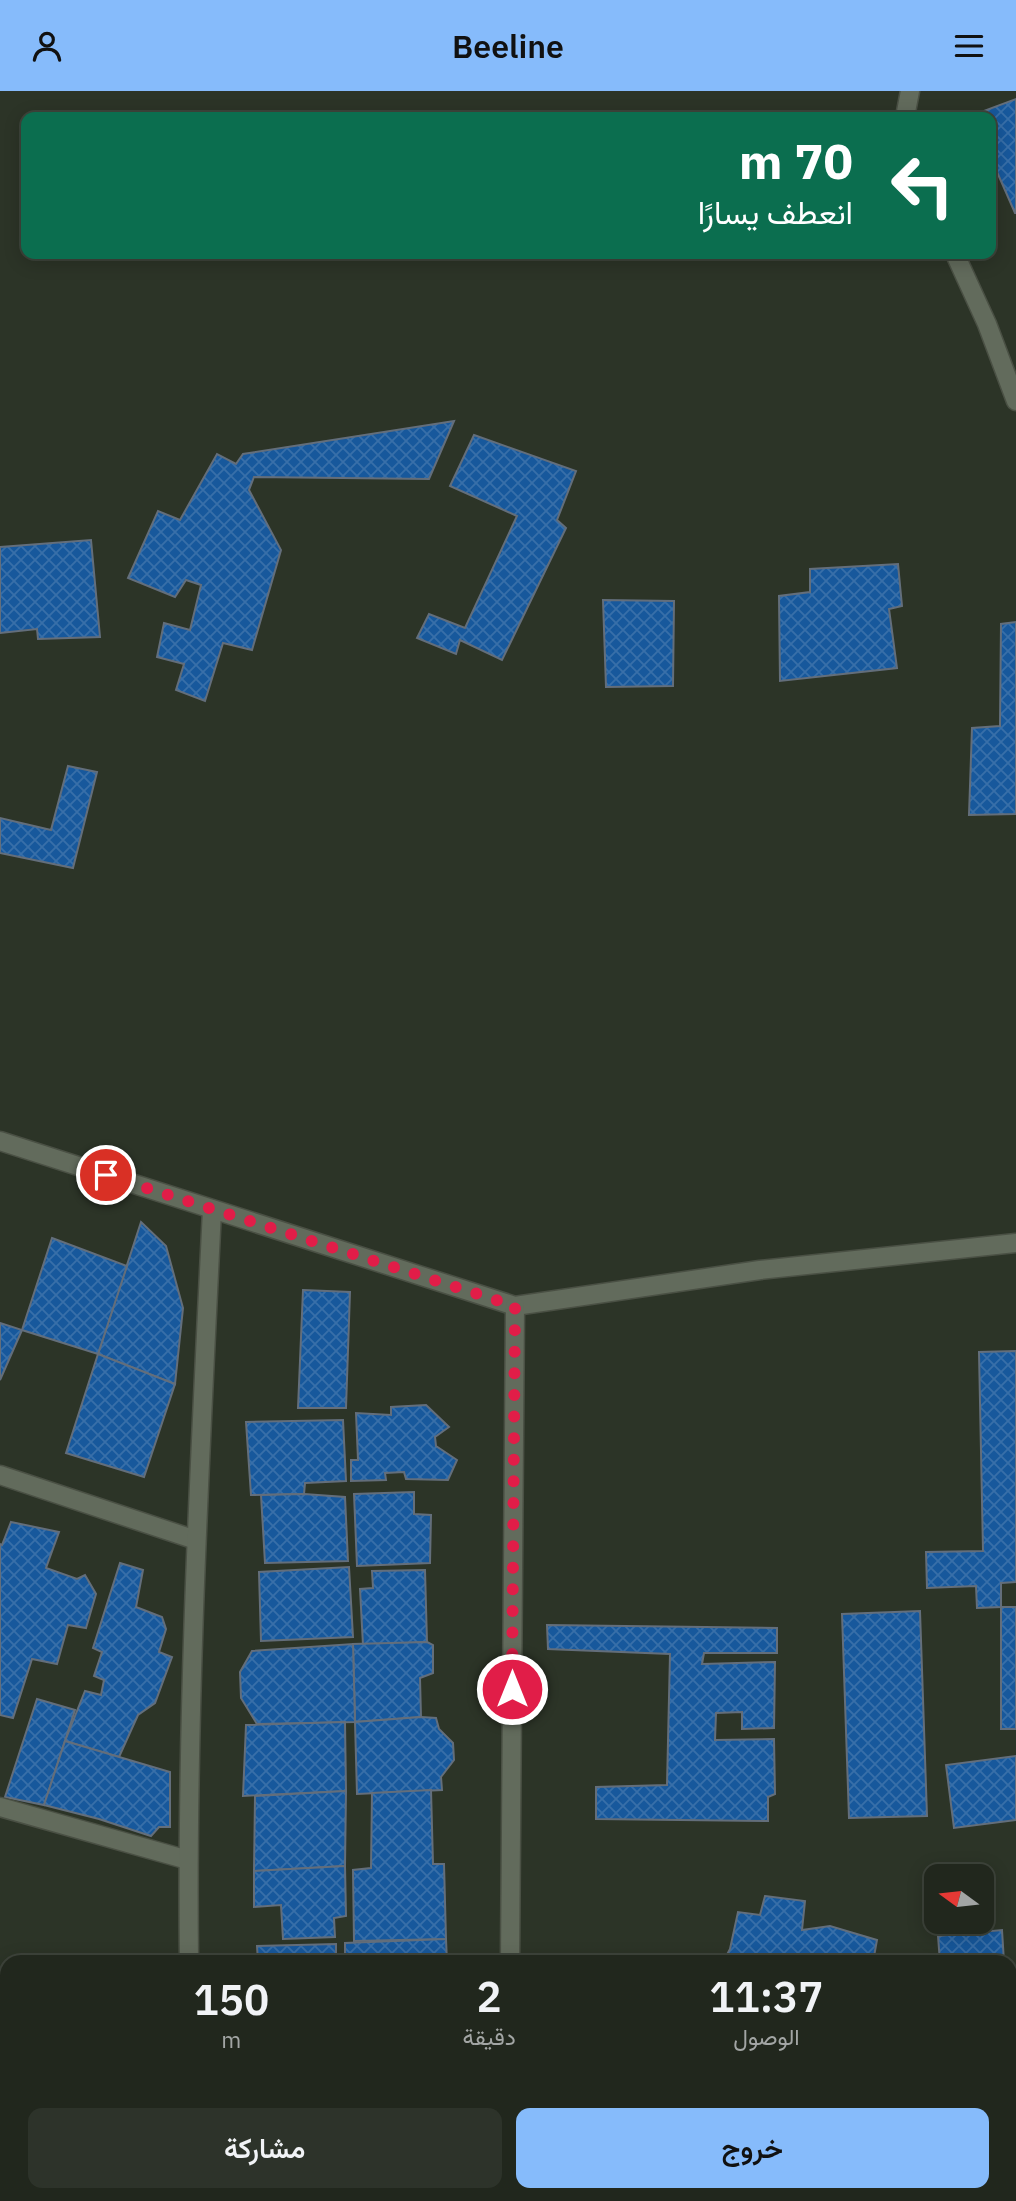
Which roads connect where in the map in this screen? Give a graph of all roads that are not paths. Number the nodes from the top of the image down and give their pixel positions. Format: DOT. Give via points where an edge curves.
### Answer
graph roads {
  1 [pos="910,91"];
  2 [pos="906,112"];
  3 [pos="957,259"];
  4 [pos="1016,401"];
  5 [pos="0,1141"];
  6 [pos="212,1210"];
  7 [pos="1016,1243"];
  8 [pos="515,1306"];
  9 [pos="0,1475"];
  10 [pos="196,1540"];
  11 [pos="0,1807"];
  12 [pos="188,1860"];
  13 [pos="189,1955"];
  14 [pos="510,1955"];
  1 -- 2 [label="street"];
  3 -- 4 [label="street"];
  5 -- 6 [label="street"];
  6 -- 8 [label="street"];
  6 -- 10 [label="street"];
  7 -- 8 [label="street" via="760,1270"];
  8 -- 14 [label="street"];
  9 -- 10 [label="street"];
  10 -- 12 [label="street"];
  11 -- 12 [label="street"];
  12 -- 13 [label="street"];
}
